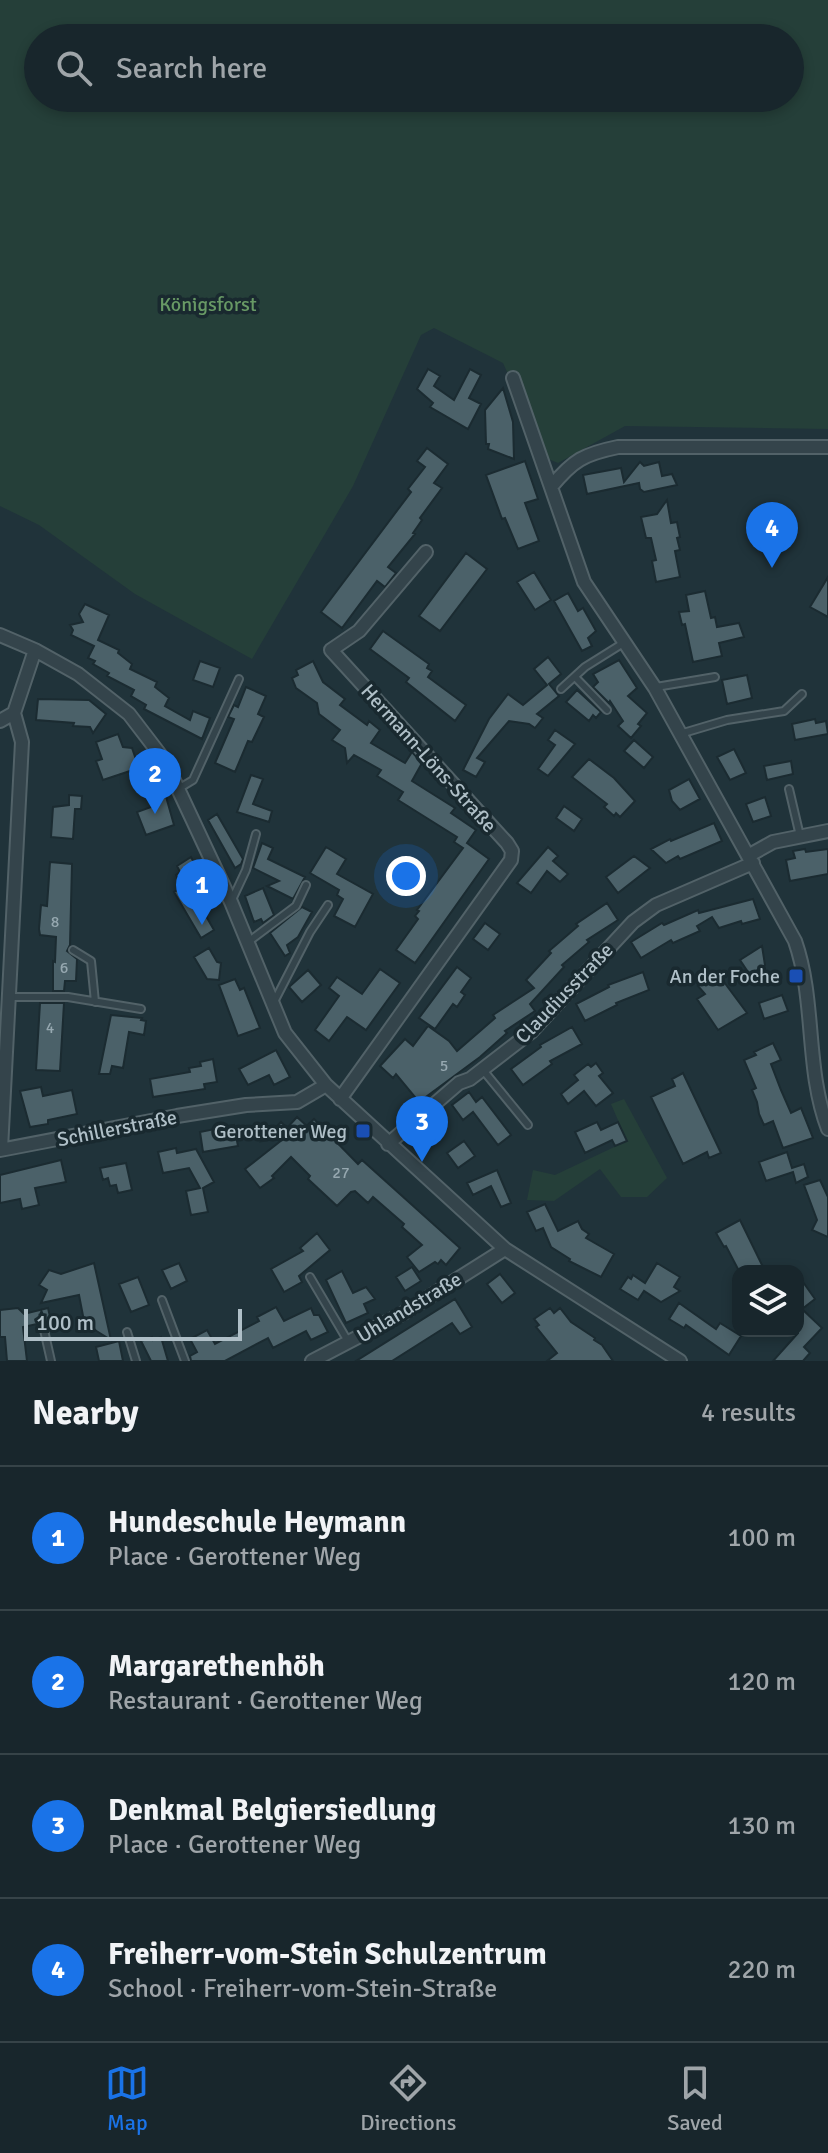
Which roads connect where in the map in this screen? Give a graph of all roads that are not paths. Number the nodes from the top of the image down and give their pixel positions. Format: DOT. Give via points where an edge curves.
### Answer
graph roads {
  1 [pos="513,378"];
  2 [pos="828,447"];
  3 [pos="551,487"];
  4 [pos="426,552"];
  5 [pos="0,635"];
  6 [pos="625,642"];
  7 [pos="35,650"];
  8 [pos="575,677"];
  9 [pos="715,677"];
  10 [pos="239,679"];
  11 [pos="655,688"];
  12 [pos="561,689"];
  13 [pos="802,694"];
  14 [pos="607,710"];
  15 [pos="14,713"];
  16 [pos="0,721"];
  17 [pos="680,734"];
  18 [pos="178,789"];
  19 [pos="789,789"];
  20 [pos="828,831"];
  21 [pos="256,834"];
  22 [pos="800,837"];
  23 [pos="751,860"];
  24 [pos="306,885"];
  25 [pos="231,902"];
  26 [pos="328,905"];
  27 [pos="248,942"];
  28 [pos="73,950"];
  29 [pos="7,989"];
  30 [pos="95,1002"];
  31 [pos="274,1002"];
  32 [pos="141,1009"];
  33 [pos="483,1070"];
  34 [pos="326,1085"];
  35 [pos="340,1099"];
  36 [pos="528,1125"];
  37 [pos="828,1129"];
  38 [pos="388,1144"];
  39 [pos="0,1150"];
  40 [pos="505,1249"];
  41 [pos="310,1277"];
  42 [pos="162,1300"];
  43 [pos="44,1330"];
  44 [pos="127,1332"];
  45 [pos="349,1343"];
  46 [pos="51,1361"];
  47 [pos="136,1361"];
  48 [pos="185,1361"];
  49 [pos="312,1361"];
  50 [pos="680,1361"];
  1 -- 3 [label="street"];
  2 -- 3 [label="street" via="618,447 570,464"];
  3 -- 6 [label="street" via="584,582"];
  4 -- 35 [label="street, Hermann-Löns-Straße" via="359,631 331,650 507,843 511,860"];
  5 -- 7 [label="street"];
  6 -- 8 [label="lane"];
  6 -- 11 [label="street"];
  7 -- 15 [label="street"];
  7 -- 18 [label="street" via="78,674 129,714 165,761"];
  8 -- 12 [label="lane"];
  8 -- 14 [label="lane"];
  9 -- 11 [label="lane"];
  10 -- 18 [label="lane" via="193,780"];
  11 -- 17 [label="street"];
  13 -- 17 [label="lane" via="784,711"];
  15 -- 16 [label="street"];
  15 -- 29 [label="street" via="22,742"];
  17 -- 23 [label="street"];
  18 -- 25 [label="street"];
  19 -- 22 [label="lane"];
  20 -- 22 [label="street, Claudiusstraße"];
  21 -- 25 [label="lane"];
  22 -- 23 [label="street, Claudiusstraße" via="773,842"];
  23 -- 33 [label="street, Claudiusstraße" via="656,905 633,922 531,1032"];
  23 -- 37 [label="street" via="799,954 815,1077"];
  24 -- 27 [label="lane" via="296,906"];
  25 -- 27 [label="street"];
  26 -- 31 [label="lane"];
  27 -- 31 [label="street"];
  28 -- 30 [label="lane" via="91,961"];
  29 -- 30 [label="lane"];
  29 -- 39 [label="street"];
  30 -- 32 [label="lane"];
  31 -- 34 [label="street" via="285,1033"];
  33 -- 36 [label="lane"];
  33 -- 38 [label="street, Claudiusstraße" via="459,1083"];
  34 -- 35 [label="street"];
  34 -- 39 [label="street, Schillerstraße" via="297,1102 177,1116"];
  35 -- 38 [label="street"];
  38 -- 40 [label="street"];
  40 -- 45 [label="street, Uhlandstraße"];
  40 -- 50 [label="street"];
  41 -- 45 [label="lane"];
  42 -- 48 [label="lane"];
  43 -- 46 [label="lane"];
  44 -- 47 [label="lane"];
  45 -- 49 [label="street, Uhlandstraße"];
}
